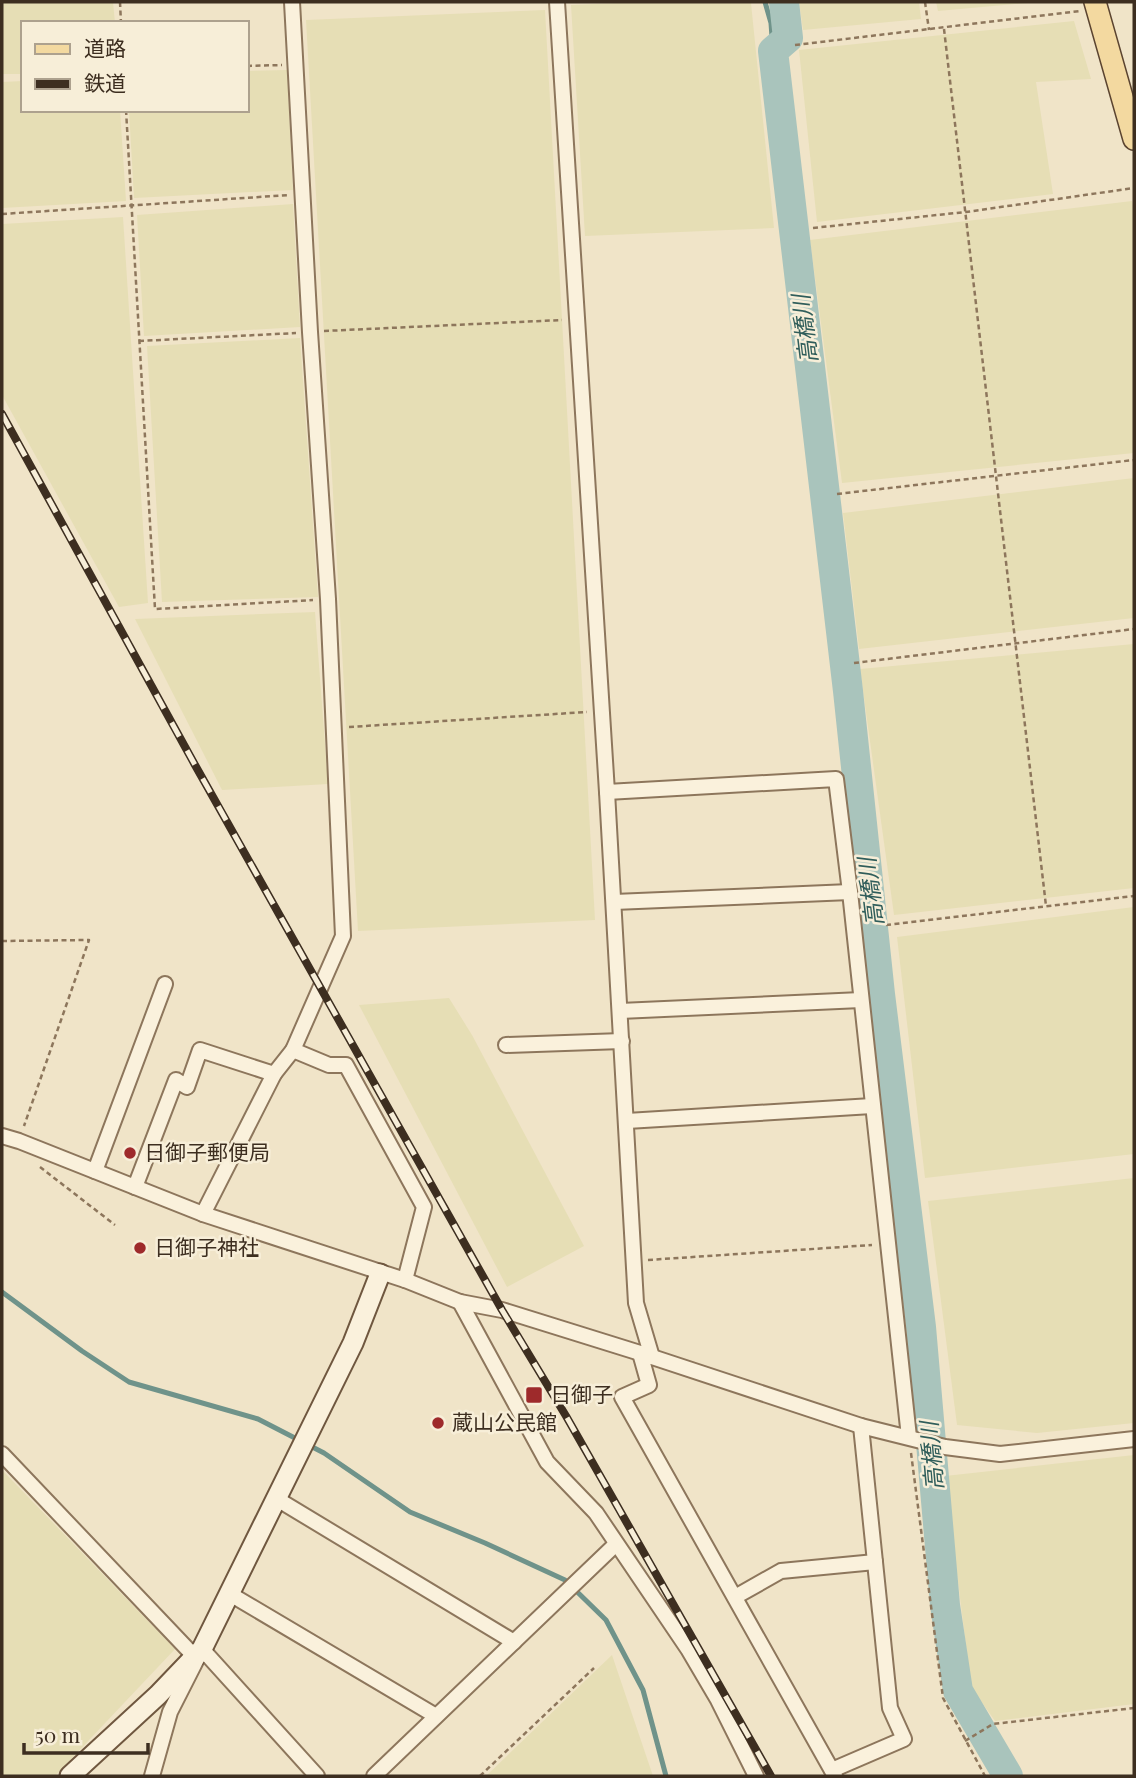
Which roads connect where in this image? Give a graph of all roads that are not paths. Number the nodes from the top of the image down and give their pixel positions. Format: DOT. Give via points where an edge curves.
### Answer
graph roads {
  1 [pos="292,2"];
  2 [pos="557,2"];
  3 [pos="1096,5"];
  4 [pos="1134,139"];
  5 [pos="607,792"];
  6 [pos="850,892"];
  7 [pos="614,902"];
  8 [pos="165,984"];
  9 [pos="862,1000"];
  10 [pos="620,1011"];
  11 [pos="622,1041"];
  12 [pos="506,1045"];
  13 [pos="293,1050"];
  14 [pos="274,1074"];
  15 [pos="872,1106"];
  16 [pos="627,1121"];
  17 [pos="2,1136"];
  18 [pos="95,1171"];
  19 [pos="135,1187"];
  20 [pos="203,1213"];
  21 [pos="380,1274"];
  22 [pos="405,1280"];
  23 [pos="460,1303"];
  24 [pos="646,1355"];
  25 [pos="861,1426"];
  26 [pos="913,1438"];
  27 [pos="1134,1439"];
  28 [pos="2,1454"];
  29 [pos="277,1499"];
  30 [pos="616,1544"];
  31 [pos="875,1562"];
  32 [pos="230,1594"];
  33 [pos="735,1597"];
  34 [pos="514,1642"];
  35 [pos="198,1653"];
  36 [pos="436,1716"];
  37 [pos="833,1773"];
  38 [pos="71,1776"];
  39 [pos="152,1776"];
  40 [pos="317,1776"];
  41 [pos="374,1776"];
  42 [pos="755,1776"];
  1 -- 13 [label="street" via="343,936"];
  2 -- 5 [label="street"];
  3 -- 4 [label="main road"];
  5 -- 6 [label="street" via="836,779"];
  5 -- 7 [label="street"];
  6 -- 7 [label="street"];
  6 -- 9 [label="street"];
  7 -- 10 [label="street"];
  8 -- 18 [label="street"];
  9 -- 10 [label="street"];
  9 -- 15 [label="street"];
  10 -- 11 [label="street"];
  11 -- 12 [label="street"];
  11 -- 16 [label="street"];
  13 -- 14 [label="street"];
  13 -- 22 [label="street" via="329,1065 346,1065 424,1208"];
  14 -- 19 [label="street" via="200,1050 187,1087 176,1080"];
  14 -- 20 [label="street"];
  15 -- 16 [label="street"];
  15 -- 26 [label="street"];
  16 -- 24 [label="street" via="636,1303"];
  17 -- 18 [label="street"];
  18 -- 19 [label="street"];
  19 -- 20 [label="street"];
  20 -- 21 [label="street"];
  21 -- 22 [label="street"];
  21 -- 29 [label="street" via="353,1343"];
  22 -- 23 [label="street"];
  23 -- 24 [label="street" via="502,1310"];
  23 -- 30 [label="street" via="547,1462 596,1513"];
  24 -- 25 [label="street"];
  24 -- 33 [label="street" via="649,1385 622,1397"];
  25 -- 26 [label="street"];
  25 -- 31 [label="street"];
  26 -- 27 [label="street" via="1000,1454"];
  28 -- 35 [label="street"];
  29 -- 32 [label="street"];
  29 -- 34 [label="street"];
  30 -- 34 [label="street"];
  30 -- 42 [label="street" via="688,1649"];
  31 -- 33 [label="street" via="781,1571"];
  31 -- 37 [label="street" via="890,1708 904,1739"];
  32 -- 35 [label="street"];
  32 -- 36 [label="street"];
  33 -- 37 [label="street"];
  34 -- 36 [label="street"];
  35 -- 38 [label="street"];
  35 -- 39 [label="street" via="170,1712"];
  35 -- 40 [label="street"];
  36 -- 41 [label="street"];
}
